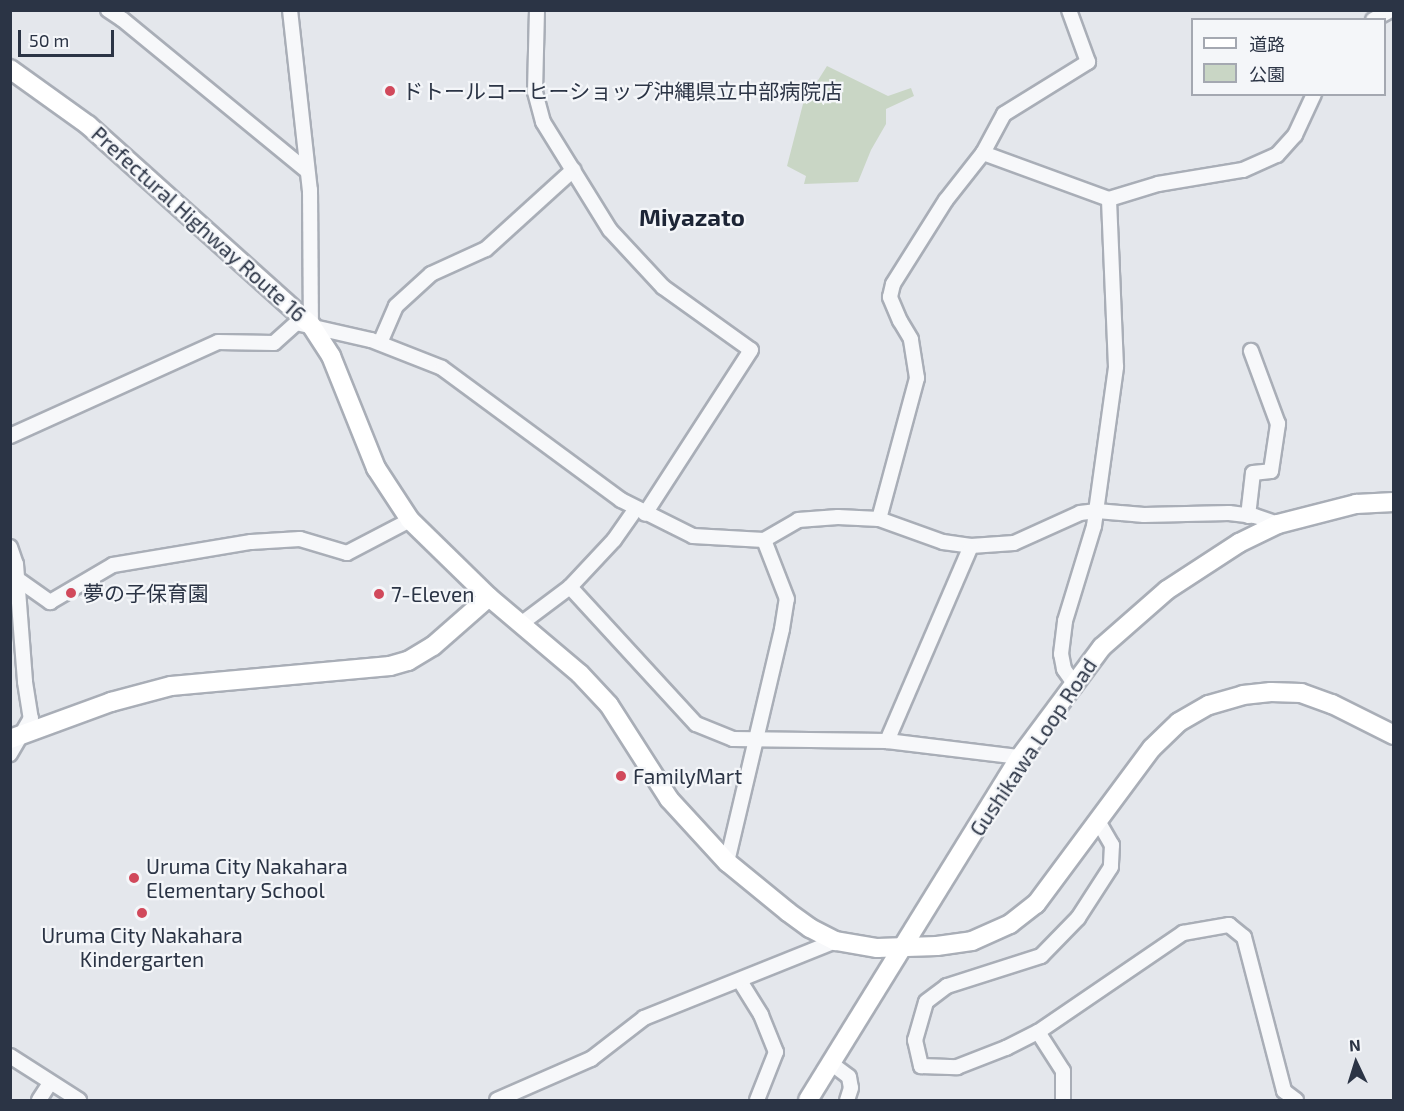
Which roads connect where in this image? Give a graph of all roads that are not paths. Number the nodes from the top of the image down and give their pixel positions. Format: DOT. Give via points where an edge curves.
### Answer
graph roads {
  1 [pos="108,10"];
  2 [pos="290,10"];
  3 [pos="537,10"];
  4 [pos="1069,10"];
  5 [pos="1391,10"];
  6 [pos="1377,18"];
  7 [pos="10,69"];
  8 [pos="1313,96"];
  9 [pos="983,153"];
  10 [pos="573,170"];
  11 [pos="307,171"];
  12 [pos="1109,199"];
  13 [pos="311,325"];
  14 [pos="380,343"];
  15 [pos="1251,351"];
  16 [pos="10,436"];
  17 [pos="1394,502"];
  18 [pos="641,511"];
  19 [pos="1097,511"];
  20 [pos="1248,516"];
  21 [pos="879,519"];
  22 [pos="410,520"];
  23 [pos="1278,524"];
  24 [pos="764,540"];
  25 [pos="971,546"];
  26 [pos="10,547"];
  27 [pos="13,577"];
  28 [pos="570,587"];
  29 [pos="489,597"];
  30 [pos="522,623"];
  31 [pos="25,682"];
  32 [pos="1073,682"];
  33 [pos="10,686"];
  34 [pos="1394,735"];
  35 [pos="15,737"];
  36 [pos="757,739"];
  37 [pos="887,741"];
  38 [pos="10,754"];
  39 [pos="1020,757"];
  40 [pos="1098,821"];
  41 [pos="727,862"];
  42 [pos="836,941"];
  43 [pos="902,948"];
  44 [pos="741,981"];
  45 [pos="1038,1032"];
  46 [pos="10,1056"];
  47 [pos="832,1064"];
  48 [pos="50,1083"];
  49 [pos="39,1101"];
  50 [pos="80,1101"];
  51 [pos="496,1101"];
  52 [pos="757,1101"];
  53 [pos="808,1101"];
  54 [pos="847,1101"];
  55 [pos="1064,1101"];
  56 [pos="1296,1101"];
  1 -- 11 [label="street"];
  2 -- 11 [label="street"];
  3 -- 10 [label="street" via="535,92 543,122"];
  4 -- 9 [label="street" via="1088,62 1004,114"];
  5 -- 6 [label="street"];
  7 -- 13 [label="main road, Prefectural Highway Route 16" via="88,125"];
  8 -- 12 [label="street" via="1295,135 1276,155 1243,170 1158,184"];
  9 -- 12 [label="street"];
  9 -- 21 [label="street" via="946,200 893,284 890,297 911,339 917,378"];
  10 -- 14 [label="street" via="486,249 431,274 396,306"];
  10 -- 18 [label="street" via="610,230 663,287 751,350"];
  11 -- 13 [label="street"];
  12 -- 19 [label="street" via="1116,367"];
  13 -- 14 [label="street"];
  13 -- 16 [label="street" via="296,323 274,343 218,342"];
  13 -- 22 [label="main road, Prefectural Highway Route 16" via="331,356 376,468"];
  14 -- 18 [label="street" via="442,368"];
  15 -- 20 [label="street" via="1278,424 1271,471 1253,473"];
  17 -- 23 [label="main road, Gushikawa Loop Road" via="1356,504"];
  18 -- 24 [label="street" via="693,536"];
  18 -- 28 [label="street"];
  19 -- 20 [label="street"];
  19 -- 25 [label="street" via="1080,513 1014,543"];
  19 -- 32 [label="street" via="1065,621 1061,654"];
  20 -- 23 [label="street"];
  21 -- 24 [label="street" via="798,520"];
  21 -- 25 [label="street" via="943,542"];
  22 -- 27 [label="street" via="347,553 300,538 251,542 113,565 50,602"];
  22 -- 29 [label="main road, Prefectural Highway Route 16"];
  23 -- 32 [label="main road, Gushikawa Loop Road" via="1239,543 1167,590 1102,647"];
  24 -- 36 [label="street" via="787,599"];
  25 -- 37 [label="street"];
  26 -- 27 [label="street" via="16,564"];
  27 -- 31 [label="street"];
  28 -- 30 [label="street"];
  28 -- 36 [label="street" via="696,724 733,739"];
  29 -- 30 [label="main road, Prefectural Highway Route 16"];
  29 -- 35 [label="main road" via="433,646 408,661 390,666 171,686 111,702"];
  30 -- 41 [label="main road, Prefectural Highway Route 16" via="609,705 669,799"];
  31 -- 33 [label="street"];
  31 -- 35 [label="street" via="31,718"];
  32 -- 39 [label="main road, Gushikawa Loop Road"];
  34 -- 40 [label="main road, Prefectural Highway Route 16" via="1332,704 1300,693 1243,695 1209,705 1179,722 1152,748"];
  35 -- 38 [label="street"];
  36 -- 37 [label="street"];
  36 -- 41 [label="street"];
  37 -- 39 [label="street"];
  39 -- 43 [label="main road, Gushikawa Loop Road"];
  40 -- 43 [label="main road, Prefectural Highway Route 16" via="1026,914 972,941"];
  40 -- 45 [label="street" via="1112,844 1111,867 1078,918 1041,956 946,986 926,1002 915,1040 921,1066 957,1067"];
  41 -- 42 [label="main road, Prefectural Highway Route 16" via="810,928"];
  42 -- 43 [label="main road, Prefectural Highway Route 16"];
  42 -- 44 [label="street"];
  43 -- 47 [label="main road, Gushikawa Loop Road"];
  44 -- 51 [label="street" via="644,1018 591,1059"];
  44 -- 52 [label="street" via="776,1052"];
  45 -- 55 [label="street" via="1063,1071"];
  45 -- 56 [label="street" via="1183,933 1229,925 1244,937 1284,1091"];
  46 -- 48 [label="street"];
  47 -- 53 [label="main road, Gushikawa Loop Road"];
  47 -- 54 [label="street" via="849,1077"];
  48 -- 49 [label="street"];
  48 -- 50 [label="street"];
}
